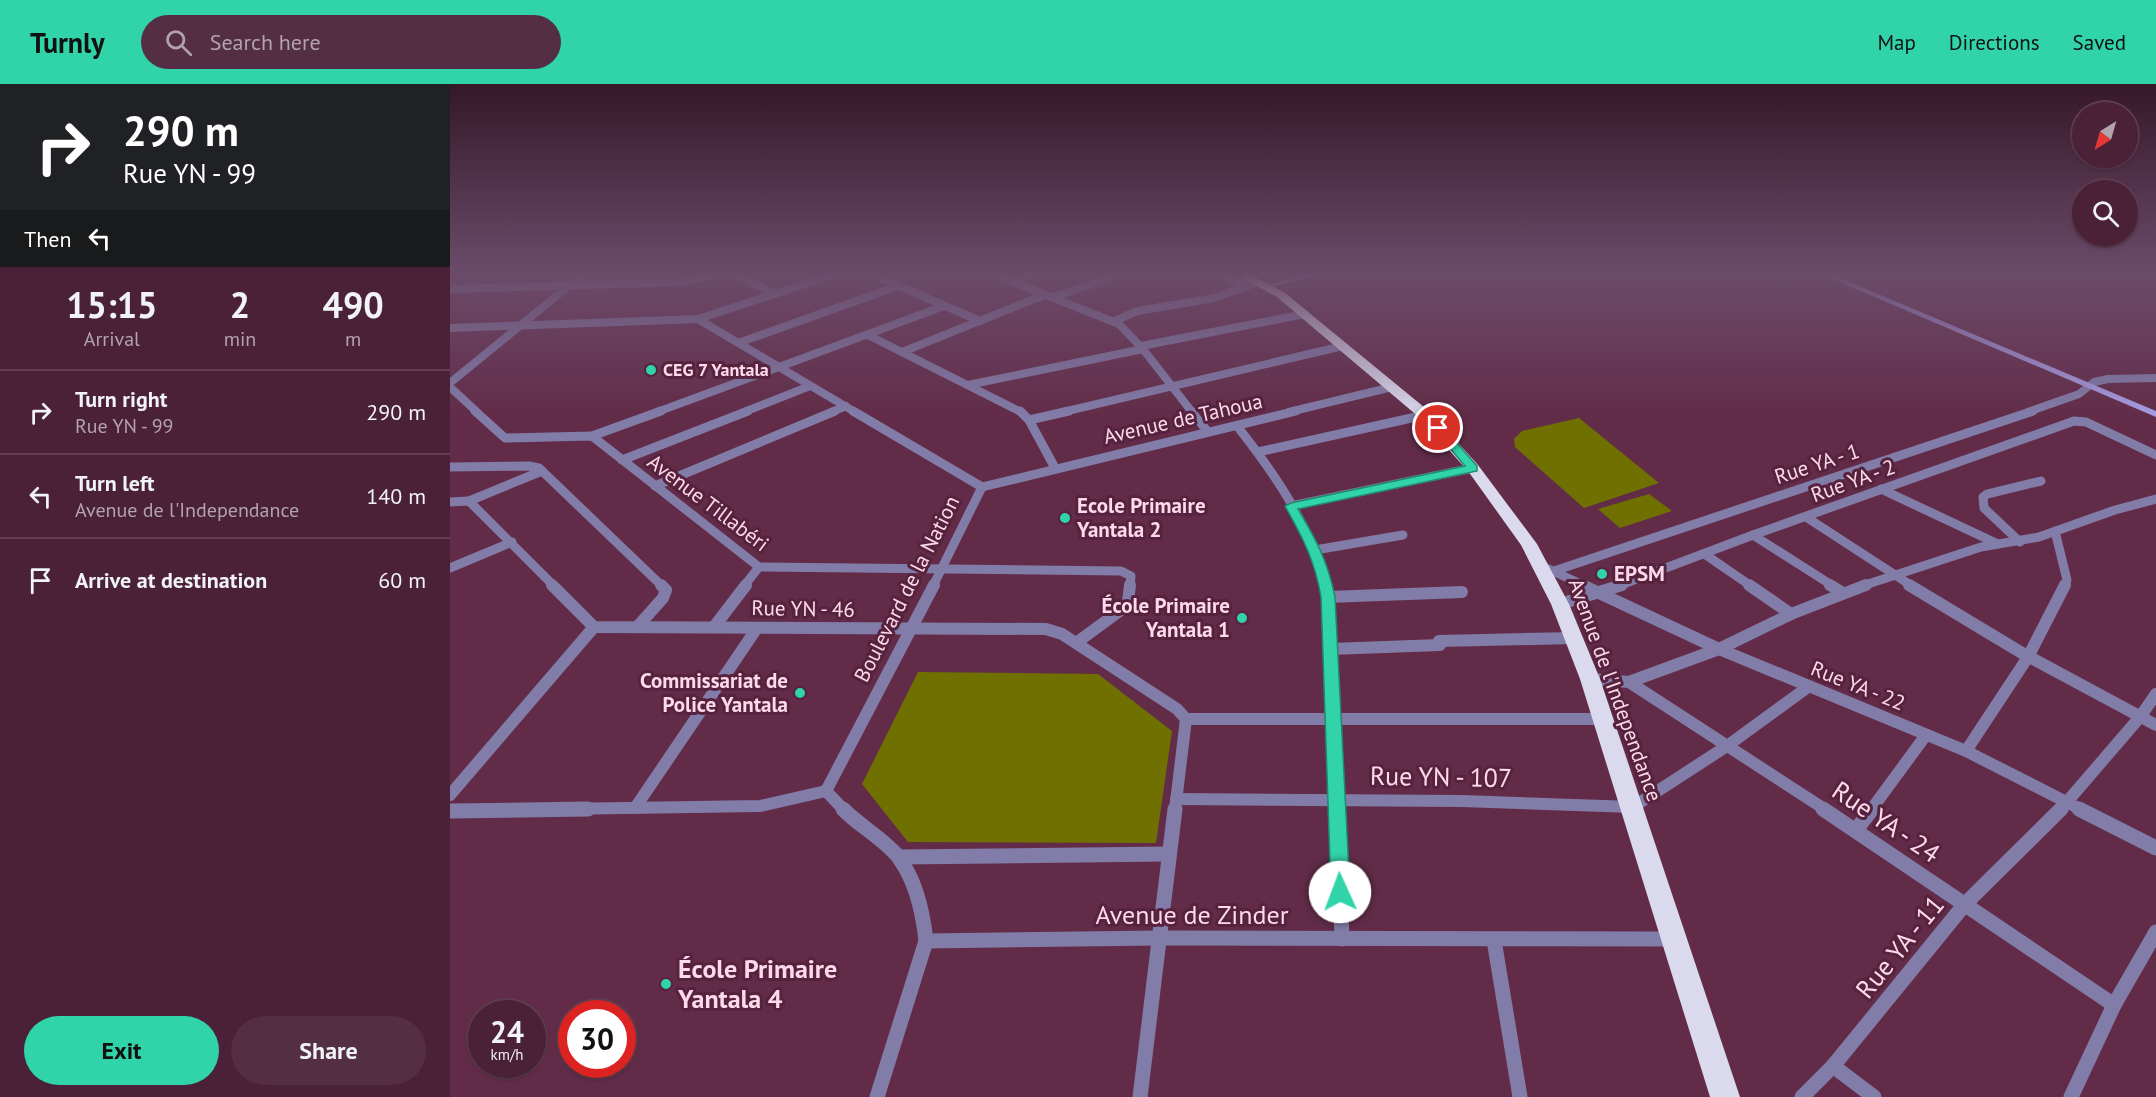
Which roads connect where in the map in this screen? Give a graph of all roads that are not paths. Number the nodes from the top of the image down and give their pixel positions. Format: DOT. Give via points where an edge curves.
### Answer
graph roads {
  1 [pos="526,322"];
  2 [pos="615,322"];
  3 [pos="703,322"];
  4 [pos="796,322"];
  5 [pos="900,322"];
  6 [pos="977,322"];
  7 [pos="1115,322"];
  8 [pos="1264,322"];
  9 [pos="1315,322"];
  10 [pos="1937,322"];
  11 [pos="521,326"];
  12 [pos="450,328"];
  13 [pos="868,334"];
  14 [pos="738,343"];
  15 [pos="1343,346"];
  16 [pos="1142,347"];
  17 [pos="902,352"];
  18 [pos="780,368"];
  19 [pos="2156,378"];
  20 [pos="450,385"];
  21 [pos="968,385"];
  22 [pos="810,386"];
  23 [pos="1170,387"];
  24 [pos="1392,387"];
  25 [pos="2089,387"];
  26 [pos="454,397"];
  27 [pos="846,406"];
  28 [pos="2156,414"];
  29 [pos="1425,415"];
  30 [pos="1029,420"];
  31 [pos="1237,426"];
  32 [pos="1208,432"];
  33 [pos="592,436"];
  34 [pos="1258,452"];
  35 [pos="2156,455"];
  36 [pos="622,460"];
  37 [pos="450,467"];
  38 [pos="1056,468"];
  39 [pos="1473,468"];
  40 [pos="542,471"];
  41 [pos="2041,481"];
  42 [pos="655,486"];
  43 [pos="982,487"];
  44 [pos="1881,489"];
  45 [pos="2156,499"];
  46 [pos="469,501"];
  47 [pos="450,502"];
  48 [pos="1291,506"];
  49 [pos="1806,517"];
  50 [pos="2055,531"];
  51 [pos="1403,535"];
  52 [pos="1753,535"];
  53 [pos="512,542"];
  54 [pos="2020,542"];
  55 [pos="1998,544"];
  56 [pos="1316,550"];
  57 [pos="1706,555"];
  58 [pos="759,567"];
  59 [pos="450,568"];
  60 [pos="1548,568"];
  61 [pos="941,570"];
  62 [pos="1891,575"];
  63 [pos="1462,592"];
  64 [pos="1601,593"];
  65 [pos="1843,593"];
  66 [pos="1328,597"];
  67 [pos="1560,604"];
  68 [pos="1791,614"];
  69 [pos="638,626"];
  70 [pos="594,627"];
  71 [pos="714,627"];
  72 [pos="757,628"];
  73 [pos="912,630"];
  74 [pos="1575,638"];
  75 [pos="1076,643"];
  76 [pos="1330,649"];
  77 [pos="1719,649"];
  78 [pos="2028,657"];
  79 [pos="1590,680"];
  80 [pos="1629,682"];
  81 [pos="1808,687"];
  82 [pos="2156,694"];
  83 [pos="1184,716"];
  84 [pos="2140,717"];
  85 [pos="1333,718"];
  86 [pos="1603,719"];
  87 [pos="2156,725"];
  88 [pos="1926,735"];
  89 [pos="1727,746"];
  90 [pos="1966,751"];
  91 [pos="826,791"];
  92 [pos="450,795"];
  93 [pos="1176,799"];
  94 [pos="1337,799"];
  95 [pos="2068,802"];
  96 [pos="1633,807"];
  97 [pos="635,808"];
  98 [pos="450,811"];
  99 [pos="1856,830"];
  100 [pos="2156,848"];
  101 [pos="1169,854"];
  102 [pos="899,857"];
  103 [pos="1965,904"];
  104 [pos="1159,938"];
  105 [pos="1342,939"];
  106 [pos="1674,939"];
  107 [pos="1494,940"];
  108 [pos="2154,940"];
  109 [pos="926,941"];
  110 [pos="2114,1005"];
  111 [pos="1833,1066"];
  112 [pos="2076,1095"];
  113 [pos="878,1097"];
  114 [pos="1140,1097"];
  115 [pos="1520,1097"];
  116 [pos="1725,1097"];
  117 [pos="1802,1097"];
  118 [pos="1874,1097"];
  1 -- 11 [label="street"];
  2 -- 11 [label="street"];
  3 -- 14 [label="street, Boulevard de la Nation"];
  4 -- 14 [label="street"];
  5 -- 13 [label="street"];
  6 -- 17 [label="street"];
  7 -- 16 [label="street"];
  8 -- 16 [label="street"];
  9 -- 15 [label="highway, Avenue de l'Independance"];
  10 -- 25 [label="main road"];
  11 -- 12 [label="street"];
  11 -- 20 [label="street"];
  13 -- 17 [label="street"];
  13 -- 18 [label="street"];
  14 -- 18 [label="street, Boulevard de la Nation"];
  15 -- 23 [label="street"];
  15 -- 24 [label="highway, Avenue de l'Independance"];
  16 -- 21 [label="street"];
  16 -- 23 [label="street"];
  17 -- 21 [label="street"];
  18 -- 22 [label="street, Boulevard de la Nation"];
  18 -- 33 [label="street"];
  19 -- 25 [label="street, Rue YA - 1" via="2108,379"];
  20 -- 26 [label="street"];
  21 -- 30 [label="street"];
  22 -- 27 [label="street, Boulevard de la Nation"];
  22 -- 36 [label="street"];
  23 -- 30 [label="street"];
  23 -- 32 [label="street"];
  24 -- 29 [label="highway, Avenue de l'Independance"];
  24 -- 31 [label="street, Avenue de Tahoua"];
  25 -- 28 [label="main road"];
  25 -- 60 [label="street, Rue YA - 1" via="2049,405"];
  26 -- 33 [label="street" via="505,438"];
  27 -- 42 [label="street"];
  27 -- 43 [label="street, Boulevard de la Nation"];
  29 -- 34 [label="street"];
  29 -- 39 [label="highway, Avenue de l'Independance"];
  30 -- 38 [label="street"];
  31 -- 32 [label="street, Avenue de Tahoua"];
  31 -- 34 [label="street"];
  32 -- 38 [label="street, Avenue de Tahoua"];
  33 -- 36 [label="street, Avenue Tillabéri"];
  34 -- 48 [label="street"];
  35 -- 44 [label="street, Rue YA - 2" via="2076,420"];
  36 -- 42 [label="street, Avenue Tillabéri"];
  37 -- 40 [label="street" via="529,466"];
  38 -- 43 [label="street, Avenue de Tahoua"];
  39 -- 48 [label="street"];
  39 -- 60 [label="highway, Avenue de l'Independance"];
  40 -- 46 [label="street"];
  40 -- 69 [label="street" via="666,590"];
  41 -- 54 [label="street" via="1983,497 1984,508"];
  42 -- 58 [label="street, Avenue Tillabéri"];
  43 -- 61 [label="street, Boulevard de la Nation"];
  44 -- 49 [label="street, Rue YA - 2"];
  44 -- 55 [label="street"];
  45 -- 50 [label="street"];
  46 -- 47 [label="street"];
  46 -- 53 [label="street"];
  48 -- 56 [label="street"];
  49 -- 52 [label="street, Rue YA - 2"];
  49 -- 62 [label="street"];
  50 -- 54 [label="street"];
  50 -- 78 [label="street" via="2067,580"];
  51 -- 56 [label="street"];
  52 -- 57 [label="street, Rue YA - 2"];
  52 -- 65 [label="street"];
  53 -- 59 [label="street"];
  53 -- 70 [label="street"];
  54 -- 55 [label="street"];
  55 -- 62 [label="street"];
  56 -- 66 [label="street"];
  57 -- 64 [label="street, Rue YA - 2"];
  57 -- 68 [label="street"];
  58 -- 61 [label="street, Avenue Tillabéri"];
  58 -- 71 [label="street"];
  60 -- 64 [label="street, Rue YA - 22"];
  60 -- 67 [label="highway, Avenue de l'Independance"];
  61 -- 73 [label="street, Boulevard de la Nation"];
  61 -- 75 [label="street, Avenue Tillabéri" via="1121,571 1131,576 1128,602"];
  62 -- 65 [label="street"];
  62 -- 78 [label="street"];
  63 -- 66 [label="street"];
  64 -- 67 [label="street, Rue YA - 2"];
  64 -- 77 [label="street, Rue YA - 22"];
  65 -- 68 [label="street"];
  66 -- 76 [label="street"];
  67 -- 74 [label="highway, Avenue de l'Independance"];
  68 -- 77 [label="street"];
  69 -- 70 [label="street, Rue YN - 46"];
  69 -- 71 [label="street, Rue YN - 46"];
  70 -- 92 [label="street"];
  71 -- 72 [label="street, Rue YN - 46"];
  72 -- 73 [label="street, Rue YN - 46"];
  72 -- 97 [label="street"];
  73 -- 75 [label="street, Rue YN - 46" via="1046,629"];
  73 -- 91 [label="street, Boulevard de la Nation"];
  74 -- 76 [label="street"];
  74 -- 79 [label="highway, Avenue de l'Independance"];
  75 -- 83 [label="street, Rue YN - 46"];
  76 -- 85 [label="street"];
  77 -- 80 [label="street"];
  77 -- 81 [label="street, Rue YA - 22"];
  78 -- 84 [label="street"];
  78 -- 90 [label="street"];
  79 -- 80 [label="street"];
  79 -- 86 [label="highway, Avenue de l'Independance"];
  80 -- 89 [label="street, Rue YA - 24"];
  81 -- 88 [label="street, Rue YA - 22"];
  81 -- 89 [label="street"];
  82 -- 84 [label="street, Rue YA - 11"];
  83 -- 85 [label="street"];
  83 -- 93 [label="street"];
  84 -- 87 [label="street"];
  84 -- 95 [label="street, Rue YA - 11"];
  85 -- 86 [label="street"];
  85 -- 94 [label="street"];
  86 -- 96 [label="highway, Avenue de l'Independance"];
  88 -- 90 [label="street, Rue YA - 22"];
  88 -- 99 [label="street"];
  89 -- 96 [label="street"];
  89 -- 99 [label="street, Rue YA - 24"];
  90 -- 95 [label="street, Rue YA - 22"];
  91 -- 97 [label="street" via="760,806"];
  91 -- 102 [label="street"];
  93 -- 94 [label="street, Rue YN - 107"];
  93 -- 101 [label="street"];
  94 -- 96 [label="street, Rue YN - 107"];
  94 -- 105 [label="street"];
  95 -- 100 [label="street, Rue YA - 22"];
  95 -- 103 [label="street, Rue YA - 11"];
  96 -- 106 [label="highway, Avenue de l'Independance"];
  97 -- 98 [label="street"];
  99 -- 103 [label="street, Rue YA - 24"];
  101 -- 102 [label="street"];
  101 -- 104 [label="street"];
  102 -- 109 [label="street" via="918,897"];
  103 -- 110 [label="street, Rue YA - 24"];
  103 -- 111 [label="street, Rue YA - 11"];
  104 -- 105 [label="street, Avenue de Zinder"];
  104 -- 109 [label="street, Avenue de Zinder"];
  104 -- 114 [label="street"];
  105 -- 107 [label="street, Avenue de Zinder"];
  106 -- 107 [label="street, Avenue de Zinder"];
  106 -- 116 [label="highway, Avenue de l'Independance"];
  107 -- 115 [label="street"];
  108 -- 110 [label="street"];
  109 -- 113 [label="street"];
  110 -- 112 [label="street"];
  111 -- 117 [label="street, Rue YA - 11"];
  111 -- 118 [label="street"];
}
